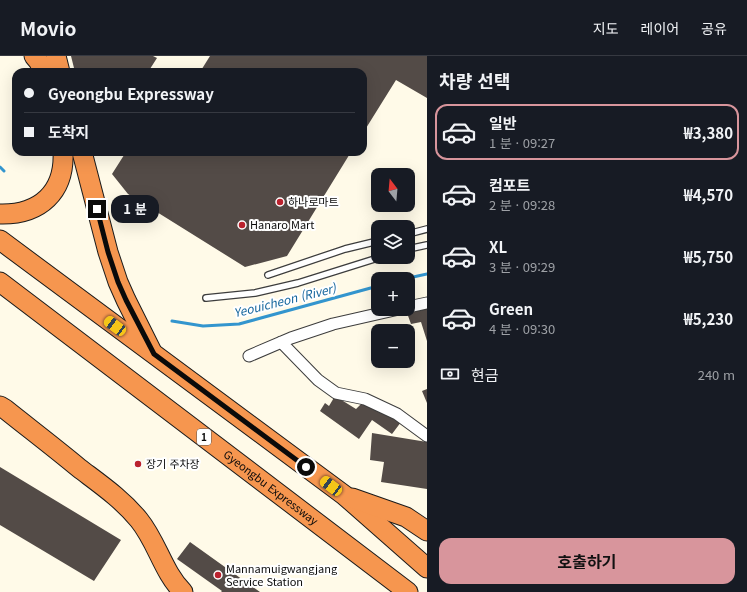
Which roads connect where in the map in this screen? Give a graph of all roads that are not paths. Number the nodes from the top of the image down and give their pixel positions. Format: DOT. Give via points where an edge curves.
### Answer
graph roads {
  1 [pos="34,56"];
  2 [pos="56,56"];
  3 [pos="41,68"];
  4 [pos="59,68"];
  5 [pos="63,156"];
  6 [pos="83,156"];
  7 [pos="0,214"];
  8 [pos="427,229"];
  9 [pos="415,232"];
  10 [pos="0,240"];
  11 [pos="371,243"];
  12 [pos="427,245"];
  13 [pos="415,248"];
  14 [pos="371,260"];
  15 [pos="268,275"];
  16 [pos="0,282"];
  17 [pos="206,298"];
  18 [pos="427,303"];
  19 [pos="415,306"];
  20 [pos="371,315"];
  21 [pos="281,342"];
  22 [pos="154,354"];
  23 [pos="249,356"];
  24 [pos="0,406"];
  25 [pos="427,436"];
  26 [pos="344,496"];
  27 [pos="427,531"];
  28 [pos="427,568"];
  29 [pos="183,592"];
  30 [pos="408,592"];
  1 -- 3 [label="highway"];
  2 -- 4 [label="highway"];
  5 -- 7 [label="highway" via="60,179 47,199 28,210"];
  6 -- 22 [label="highway" via="118,282"];
  8 -- 9 [label="lane"];
  10 -- 22 [label="highway"];
  11 -- 15 [label="lane"];
  12 -- 13 [label="lane"];
  14 -- 17 [label="lane" via="298,283 255,293"];
  16 -- 30 [label="highway, Gyeongbu Expressway / 1"];
  18 -- 19 [label="street"];
  20 -- 21 [label="street" via="333,324"];
  21 -- 23 [label="street"];
  21 -- 25 [label="street" via="318,380 336,393 365,399 397,414"];
  22 -- 26 [label="highway"];
  24 -- 29 [label="highway" via="122,502 152,538 165,568"];
  26 -- 27 [label="highway" via="406,517"];
  26 -- 28 [label="highway"];
}
